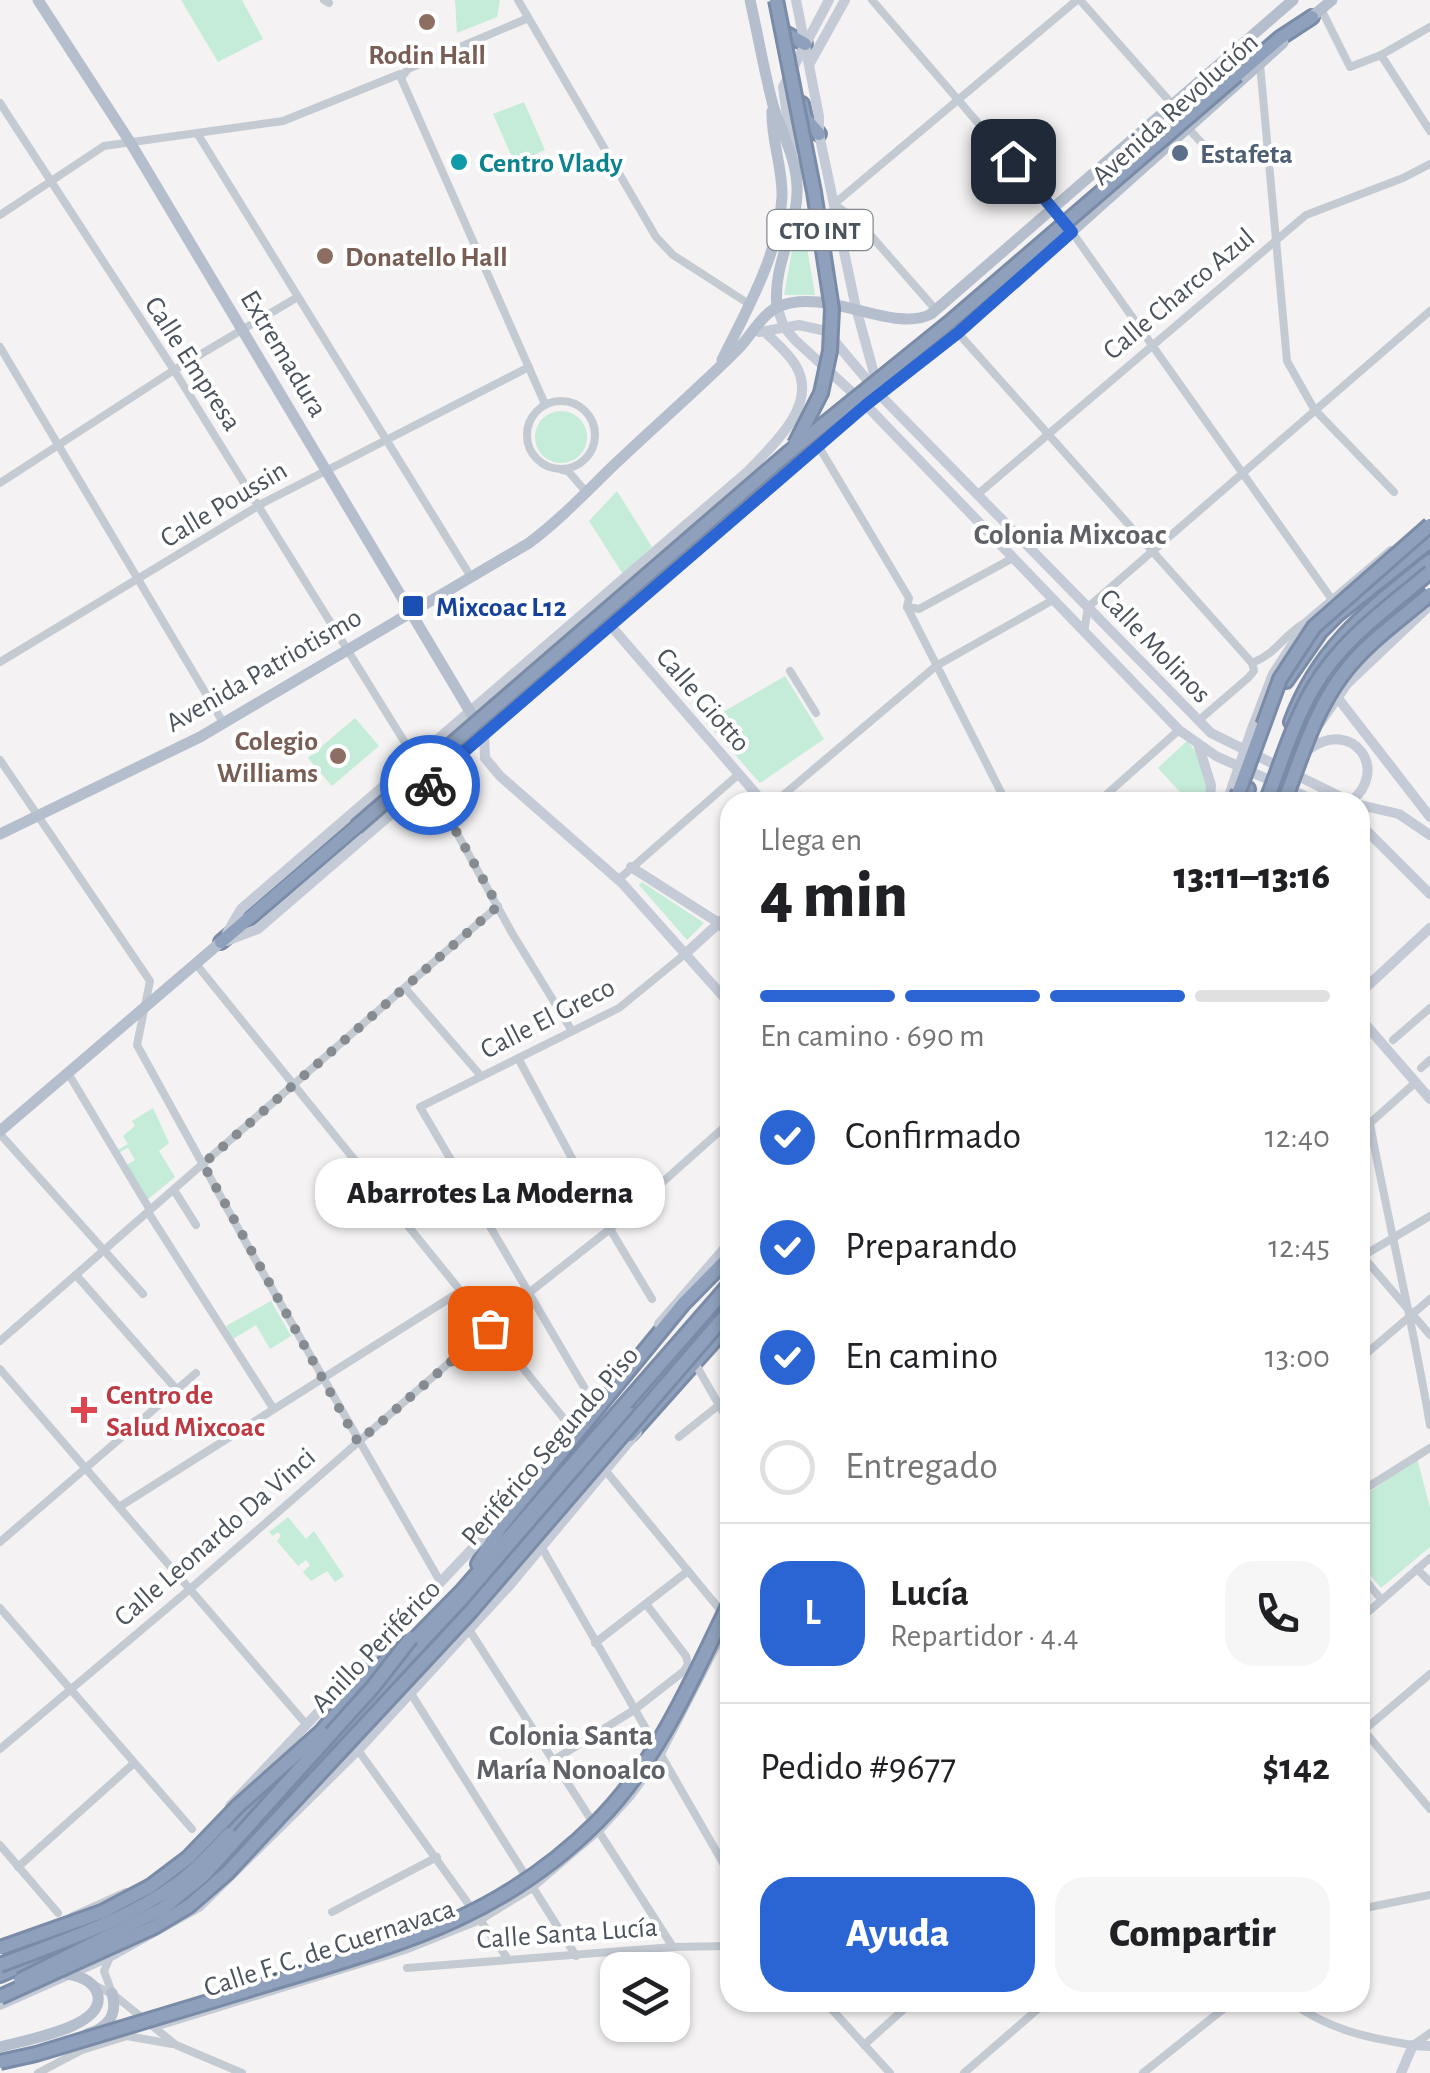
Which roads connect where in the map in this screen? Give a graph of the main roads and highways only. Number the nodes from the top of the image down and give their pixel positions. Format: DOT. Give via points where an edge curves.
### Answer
graph roads {
  1 [pos="38,0"];
  2 [pos="750,0"];
  3 [pos="776,0"];
  4 [pos="796,0"];
  5 [pos="828,0"];
  6 [pos="845,0"];
  7 [pos="1293,0"];
  8 [pos="1322,8"];
  9 [pos="787,34"];
  10 [pos="805,44"];
  11 [pos="794,64"];
  12 [pos="809,64"];
  13 [pos="772,100"];
  14 [pos="819,134"];
  15 [pos="792,155"];
  16 [pos="777,307"];
  17 [pos="856,308"];
  18 [pos="784,327"];
  19 [pos="759,332"];
  20 [pos="718,368"];
  21 [pos="879,394"];
  22 [pos="866,405"];
  23 [pos="787,454"];
  24 [pos="1430,522"];
  25 [pos="1409,536"];
  26 [pos="1430,541"];
  27 [pos="1430,560"];
  28 [pos="1400,565"];
  29 [pos="1430,572"];
  30 [pos="1430,594"];
  31 [pos="1430,605"];
  32 [pos="411,612"];
  33 [pos="611,626"];
  34 [pos="1337,697"];
  35 [pos="471,713"];
  36 [pos="484,735"];
  37 [pos="1199,746"];
  38 [pos="1307,753"];
  39 [pos="754,792"];
  40 [pos="1210,792"];
  41 [pos="1230,792"];
  42 [pos="1244,792"];
  43 [pos="1244,792"];
  44 [pos="1267,792"];
  45 [pos="1267,792"];
  46 [pos="1291,792"];
  47 [pos="1292,792"];
  48 [pos="1297,792"];
  49 [pos="1329,792"];
  50 [pos="1361,792"];
  51 [pos="1370,807"];
  52 [pos="1430,817"];
  53 [pos="0,834"];
  54 [pos="1370,834"];
  55 [pos="1430,835"];
  56 [pos="632,866"];
  57 [pos="1430,894"];
  58 [pos="720,922"];
  59 [pos="1430,928"];
  60 [pos="221,942"];
  61 [pos="685,954"];
  62 [pos="1370,984"];
  63 [pos="720,993"];
  64 [pos="1370,1029"];
  65 [pos="1430,1099"];
  66 [pos="0,1133"];
  67 [pos="720,1253"];
  68 [pos="720,1266"];
  69 [pos="720,1287"];
  70 [pos="720,1295"];
  71 [pos="720,1318"];
  72 [pos="720,1319"];
  73 [pos="720,1338"];
  74 [pos="720,1338"];
  75 [pos="528,1532"];
  76 [pos="474,1570"];
  77 [pos="720,1621"];
  78 [pos="411,1638"];
  79 [pos="321,1732"];
  80 [pos="180,1884"];
  81 [pos="84,1926"];
  82 [pos="47,1934"];
  83 [pos="0,1949"];
  84 [pos="0,1963"];
  85 [pos="48,1970"];
  86 [pos="68,1974"];
  87 [pos="0,1975"];
  88 [pos="36,1988"];
  89 [pos="112,1993"];
  90 [pos="0,1995"];
  91 [pos="0,2005"];
  92 [pos="96,2031"];
  93 [pos="127,2036"];
  94 [pos="1430,2046"];
  95 [pos="0,2047"];
  96 [pos="0,2060"];
  97 [pos="1402,2073"];
  1 -- 32 [label="main road, Extremadura"];
  2 -- 13 [label="main road, CTO INT"];
  3 -- 9 [label="highway"];
  3 -- 23 [label="highway, CTO INT, bridge" via="817,208 832,327 821,394"];
  4 -- 10 [label="main road, CTO INT"];
  5 -- 10 [label="main road"];
  6 -- 12 [label="main road"];
  7 -- 17 [label="main road, Avenida Revolución" via="936,310 913,320"];
  8 -- 21 [label="main road, Avenida Revolución" via="958,333"];
  8 -- 23 [label="highway, bridge"];
  9 -- 10 [label="highway"];
  9 -- 11 [label="highway"];
  10 -- 11 [label="main road"];
  10 -- 12 [label="main road, CTO INT"];
  11 -- 14 [label="highway" via="805,118"];
  11 -- 15 [label="main road" via="783,87"];
  12 -- 14 [label="main road, CTO INT"];
  13 -- 15 [label="main road, CTO INT"];
  13 -- 20 [label="main road, Avenida Patriotismo / CTO INT" via="781,180 776,235"];
  14 -- 17 [label="main road, CTO INT"];
  15 -- 16 [label="main road, CTO INT" via="797,194"];
  16 -- 17 [label="main road"];
  16 -- 18 [label="main road, Calle Molinos"];
  16 -- 19 [label="main road, Avenida Patriotismo / CTO INT"];
  17 -- 21 [label="main road, CTO INT"];
  18 -- 19 [label="main road, Calle Molinos"];
  18 -- 21 [label="main road, Calle Molinos" via="826,331"];
  18 -- 22 [label="main road, Calle Molinos"];
  19 -- 20 [label="main road, Avenida Patriotismo / CTO INT"];
  19 -- 35 [label="main road, Avenida Revolución / CTO INT" via="790,358 801,378 800,400 785,431 747,472"];
  20 -- 32 [label="main road, Avenida Patriotismo / CTO INT" via="530,543"];
  21 -- 22 [label="main road, Avenida Revolución / CTO INT"];
  21 -- 49 [label="main road, Calle Molinos" via="1198,720 1224,741"];
  22 -- 33 [label="main road, Avenida Revolución / CTO INT"];
  22 -- 37 [label="main road, Calle Molinos"];
  23 -- 60 [label="highway, CTO INT, bridge"];
  24 -- 25 [label="main road"];
  24 -- 42 [label="highway, bridge" via="1314,626 1280,679"];
  25 -- 28 [label="highway"];
  25 -- 41 [label="main road, bridge" via="1307,622 1272,674"];
  26 -- 28 [label="highway"];
  27 -- 44 [label="highway, bridge" via="1335,643 1304,688"];
  28 -- 43 [label="highway, bridge" via="1320,632 1286,680"];
  29 -- 45 [label="highway, bridge" via="1324,670"];
  30 -- 46 [label="highway, bridge" via="1343,673 1318,713"];
  31 -- 34 [label="main road"];
  32 -- 35 [label="main road, Extremadura"];
  32 -- 53 [label="main road, Avenida Patriotismo / CTO INT" via="224,724"];
  33 -- 36 [label="main road, Avenida Revolución / CTO INT"];
  33 -- 39 [label="main road, Calle Giotto"];
  34 -- 38 [label="main road"];
  34 -- 52 [label="main road"];
  35 -- 36 [label="main road, Extremadura"];
  35 -- 60 [label="main road, Avenida Revolución / CTO INT" via="241,909"];
  36 -- 60 [label="main road, Avenida Revolución / CTO INT" via="258,928"];
  36 -- 61 [label="main road" via="485,758 500,776 619,879"];
  37 -- 40 [label="main road"];
  37 -- 48 [label="main road, Calle Molinos"];
  38 -- 47 [label="main road, bridge"];
  38 -- 50 [label="main road" via="1335,736 1359,749 1368,775"];
  51 -- 55 [label="main road" via="1398,814"];
  54 -- 57 [label="main road"];
  56 -- 58 [label="main road"];
  58 -- 61 [label="main road, Calle El Greco"];
  59 -- 62 [label="main road"];
  60 -- 66 [label="main road, Avenida Revolución / CTO INT"];
  61 -- 63 [label="main road"];
  64 -- 65 [label="main road"];
  67 -- 83 [label="main road" via="488,1533 200,1840 155,1877"];
  68 -- 76 [label="highway" via="500,1526"];
  69 -- 76 [label="highway, Periférico Segundo Piso"];
  70 -- 87 [label="highway, Anillo Periférico" via="463,1590 210,1849 156,1894 93,1932"];
  71 -- 75 [label="highway, Anillo Periférico"];
  72 -- 90 [label="highway, Periférico Segundo Piso, bridge" via="471,1611 258,1842 189,1906 154,1928"];
  73 -- 75 [label="highway, bridge" via="565,1508"];
  74 -- 86 [label="main road" via="358,1750 198,1907"];
  75 -- 85 [label="highway, Anillo Periférico" via="227,1861 165,1914"];
  76 -- 78 [label="highway, Periférico Segundo Piso"];
  77 -- 96 [label="highway, bridge" via="652,1753 598,1820 532,1878 480,1911 404,1942"];
  78 -- 79 [label="highway, Periférico Segundo Piso, bridge"];
  78 -- 80 [label="highway, bridge" via="204,1874"];
  79 -- 80 [label="highway, bridge"];
  79 -- 82 [label="highway, bridge" via="151,1886"];
  80 -- 81 [label="highway, bridge"];
  80 -- 84 [label="highway, bridge" via="136,1909"];
  80 -- 87 [label="highway, bridge" via="158,1906"];
  80 -- 90 [label="highway, bridge" via="162,1909"];
  81 -- 82 [label="highway, bridge"];
  81 -- 84 [label="highway, bridge"];
  82 -- 83 [label="highway, bridge"];
  85 -- 88 [label="highway"];
  85 -- 90 [label="highway, Anillo Periférico"];
  86 -- 88 [label="main road"];
  86 -- 95 [label="main road" via="91,1984 98,2000 89,2018"];
  88 -- 91 [label="main road"];
  89 -- 92 [label="main road" via="111,2018"];
  92 -- 93 [label="main road"];
  92 -- 96 [label="main road"];
  94 -- 97 [label="main road" via="1413,2045"];
}
